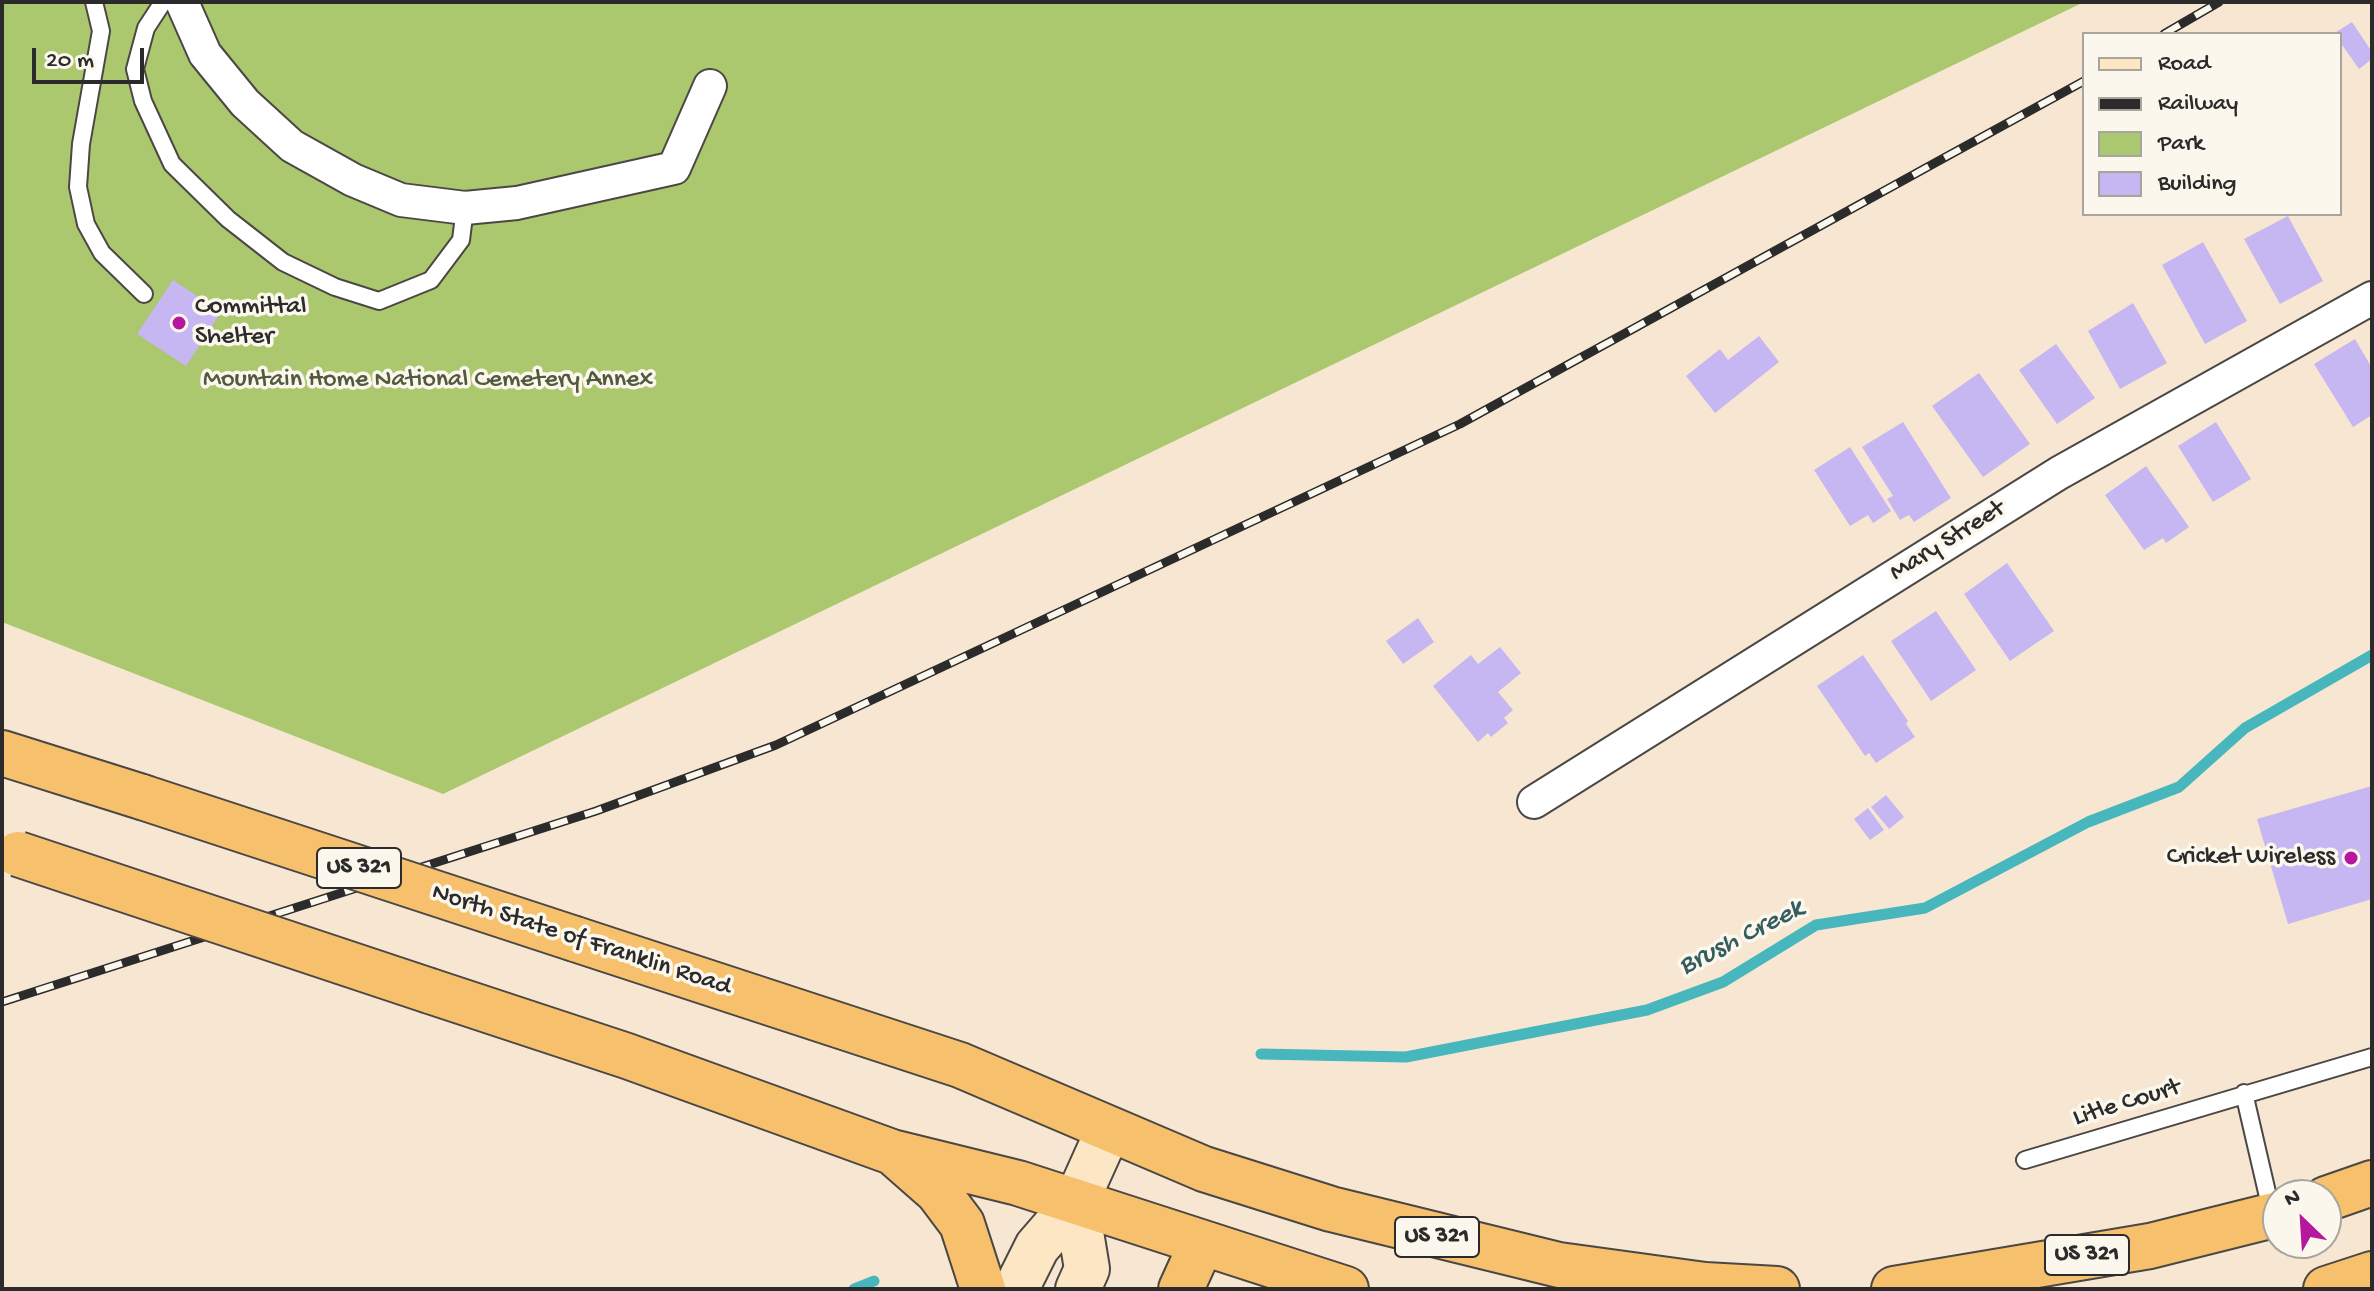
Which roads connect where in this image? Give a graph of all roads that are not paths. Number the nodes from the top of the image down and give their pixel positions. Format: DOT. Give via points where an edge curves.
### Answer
graph roads {
  1 [pos="94,2"];
  2 [pos="163,2"];
  3 [pos="182,2"];
  4 [pos="710,86"];
  5 [pos="465,208"];
  6 [pos="144,294"];
  7 [pos="2372,298"];
  8 [pos="2,753"];
  9 [pos="1534,802"];
  10 [pos="10,852"];
  11 [pos="2372,1057"];
  12 [pos="2244,1093"];
  13 [pos="1108,1131"];
  14 [pos="892,1152"];
  15 [pos="2025,1160"];
  16 [pos="2266,1179"];
  17 [pos="2372,1183"];
  18 [pos="2342,1193"];
  19 [pos="1076,1202"];
  20 [pos="2262,1218"];
  21 [pos="1201,1245"];
  22 [pos="2372,1274"];
  23 [pos="983,1289"];
  24 [pos="1016,1289"];
  25 [pos="1078,1289"];
  26 [pos="1181,1289"];
  27 [pos="1346,1289"];
  28 [pos="1777,1289"];
  29 [pos="1894,1289"];
  30 [pos="2326,1289"];
  1 -- 6 [label="lane" via="101,31 78,187 86,224 102,253"];
  2 -- 5 [label="lane" via="146,28 135,69 172,164 228,219 283,262 379,301 431,280 461,240"];
  3 -- 5 [label="street" via="205,54 245,103 292,146 401,200"];
  4 -- 5 [label="street" via="674,168 517,203"];
  7 -- 9 [label="street, Mary Street" via="2059,473"];
  8 -- 13 [label="highway, North State of Franklin Road / US 321, bridge" via="960,1065"];
  10 -- 14 [label="highway, bridge" via="627,1056"];
  11 -- 12 [label="lane, Litle Court"];
  12 -- 15 [label="lane, Litle Court"];
  12 -- 16 [label="lane"];
  13 -- 19 [label="main road"];
  13 -- 28 [label="highway, US 321" via="1204,1169 1496,1252 1626,1276"];
  14 -- 19 [label="highway"];
  14 -- 23 [label="highway" via="938,1192 962,1224"];
  17 -- 18 [label="highway"];
  19 -- 21 [label="highway"];
  19 -- 24 [label="main road" via="1037,1247"];
  19 -- 25 [label="main road" via="1087,1269"];
  20 -- 29 [label="highway, US 321" via="2150,1246"];
  21 -- 26 [label="highway"];
  21 -- 27 [label="highway"];
  22 -- 30 [label="highway"];
}
